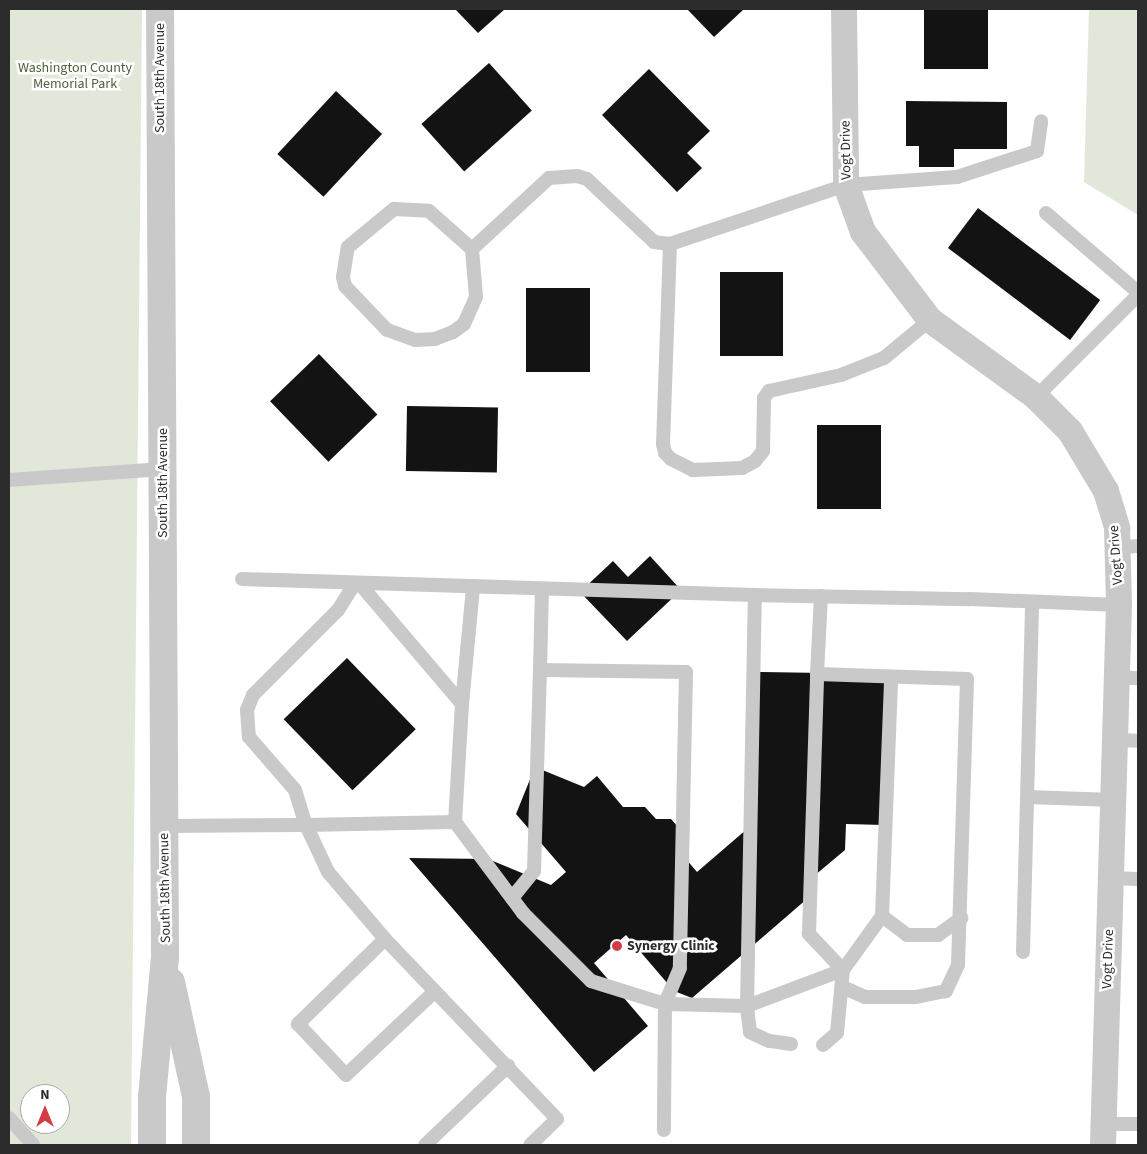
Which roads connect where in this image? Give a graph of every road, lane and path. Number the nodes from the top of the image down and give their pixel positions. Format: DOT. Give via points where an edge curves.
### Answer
graph roads {
  1 [pos="160,9"];
  2 [pos="844,9"];
  3 [pos="1040,121"];
  4 [pos="846,185"];
  5 [pos="1046,214"];
  6 [pos="670,244"];
  7 [pos="472,249"];
  8 [pos="1138,294"];
  9 [pos="930,320"];
  10 [pos="1036,397"];
  11 [pos="163,469"];
  12 [pos="9,480"];
  13 [pos="1128,547"];
  14 [pos="242,579"];
  15 [pos="357,583"];
  16 [pos="473,588"];
  17 [pos="542,590"];
  18 [pos="755,595"];
  19 [pos="821,596"];
  20 [pos="1032,602"];
  21 [pos="1119,606"];
  22 [pos="540,670"];
  23 [pos="817,674"];
  24 [pos="891,677"];
  25 [pos="1127,678"];
  26 [pos="462,704"];
  27 [pos="1126,740"];
  28 [pos="1028,797"];
  29 [pos="1113,800"];
  30 [pos="455,822"];
  31 [pos="306,825"];
  32 [pos="164,826"];
  33 [pos="1111,878"];
  34 [pos="1138,879"];
  35 [pos="512,898"];
  36 [pos="882,916"];
  37 [pos="961,918"];
  38 [pos="385,939"];
  39 [pos="1023,952"];
  40 [pos="166,957"];
  41 [pos="843,970"];
  42 [pos="843,987"];
  43 [pos="435,991"];
  44 [pos="665,1004"];
  45 [pos="746,1006"];
  46 [pos="790,1044"];
  47 [pos="823,1045"];
  48 [pos="508,1066"];
  49 [pos="9,1118"];
  50 [pos="1138,1124"];
  51 [pos="664,1130"];
  52 [pos="1103,1134"];
  53 [pos="33,1145"];
  54 [pos="152,1145"];
  55 [pos="196,1145"];
  56 [pos="425,1145"];
  57 [pos="530,1145"];
  1 -- 11 [label="street, South 18th Avenue"];
  2 -- 4 [label="street, Vogt Drive"];
  3 -- 4 [label="lane" via="1037,151 1002,163 957,177"];
  4 -- 6 [label="lane"];
  4 -- 9 [label="street, Vogt Drive" via="863,232"];
  5 -- 8 [label="lane"];
  6 -- 7 [label="lane" via="654,242 587,179 564,175 549,178"];
  6 -- 9 [label="lane" via="663,444 665,453 686,468 711,471 742,468 755,461 763,451 764,398 769,391 841,375 884,358"];
  7 -- 7 [label="lane" via="429,211 394,209 348,247 344,266 345,286 397,336 414,340 435,339 454,332 464,324 476,297"];
  8 -- 10 [label="lane"];
  9 -- 10 [label="street, Vogt Drive"];
  10 -- 13 [label="street, Vogt Drive" via="1070,432 1090,461 1106,491 1117,528"];
  11 -- 12 [label="lane"];
  11 -- 32 [label="street, South 18th Avenue"];
  13 -- 21 [label="street, Vogt Drive"];
  14 -- 15 [label="lane"];
  15 -- 16 [label="lane"];
  15 -- 26 [label="lane"];
  15 -- 31 [label="lane" via="338,610 253,695 247,710 249,737 296,790"];
  16 -- 17 [label="lane"];
  16 -- 26 [label="lane"];
  17 -- 18 [label="lane"];
  17 -- 22 [label="lane"];
  18 -- 19 [label="lane"];
  18 -- 45 [label="lane"];
  19 -- 20 [label="lane"];
  19 -- 23 [label="lane"];
  20 -- 21 [label="lane"];
  20 -- 28 [label="lane"];
  21 -- 25 [label="street, Vogt Drive"];
  22 -- 35 [label="lane" via="534,871"];
  22 -- 44 [label="lane" via="686,672 680,968"];
  23 -- 24 [label="lane"];
  23 -- 41 [label="lane" via="809,934"];
  24 -- 36 [label="lane"];
  24 -- 37 [label="lane" via="967,679"];
  25 -- 27 [label="street, Vogt Drive"];
  26 -- 30 [label="lane"];
  27 -- 29 [label="street, Vogt Drive"];
  28 -- 29 [label="lane"];
  28 -- 39 [label="lane"];
  29 -- 33 [label="street, Vogt Drive"];
  30 -- 31 [label="lane"];
  30 -- 35 [label="lane"];
  31 -- 32 [label="lane"];
  31 -- 38 [label="lane" via="328,872"];
  32 -- 40 [label="street, South 18th Avenue"];
  33 -- 34 [label="lane"];
  33 -- 52 [label="street, Vogt Drive"];
  35 -- 44 [label="lane" via="591,981"];
  36 -- 37 [label="lane" via="907,935 938,935"];
  36 -- 41 [label="lane"];
  37 -- 42 [label="lane" via="958,965 946,991 914,997 865,997"];
  38 -- 43 [label="lane"];
  38 -- 43 [label="lane" via="298,1024 346,1076"];
  40 -- 54 [label="street, South 18th Avenue" via="152,1097"];
  40 -- 55 [label="street, South 18th Avenue" via="196,1097"];
  41 -- 42 [label="lane"];
  41 -- 45 [label="lane"];
  42 -- 47 [label="lane" via="837,1033"];
  43 -- 48 [label="lane"];
  44 -- 45 [label="lane"];
  44 -- 51 [label="lane"];
  45 -- 46 [label="lane" via="750,1032 769,1041"];
  48 -- 56 [label="lane"];
  48 -- 57 [label="lane" via="558,1119"];
  49 -- 53 [label="lane"];
  50 -- 52 [label="lane"];
}
